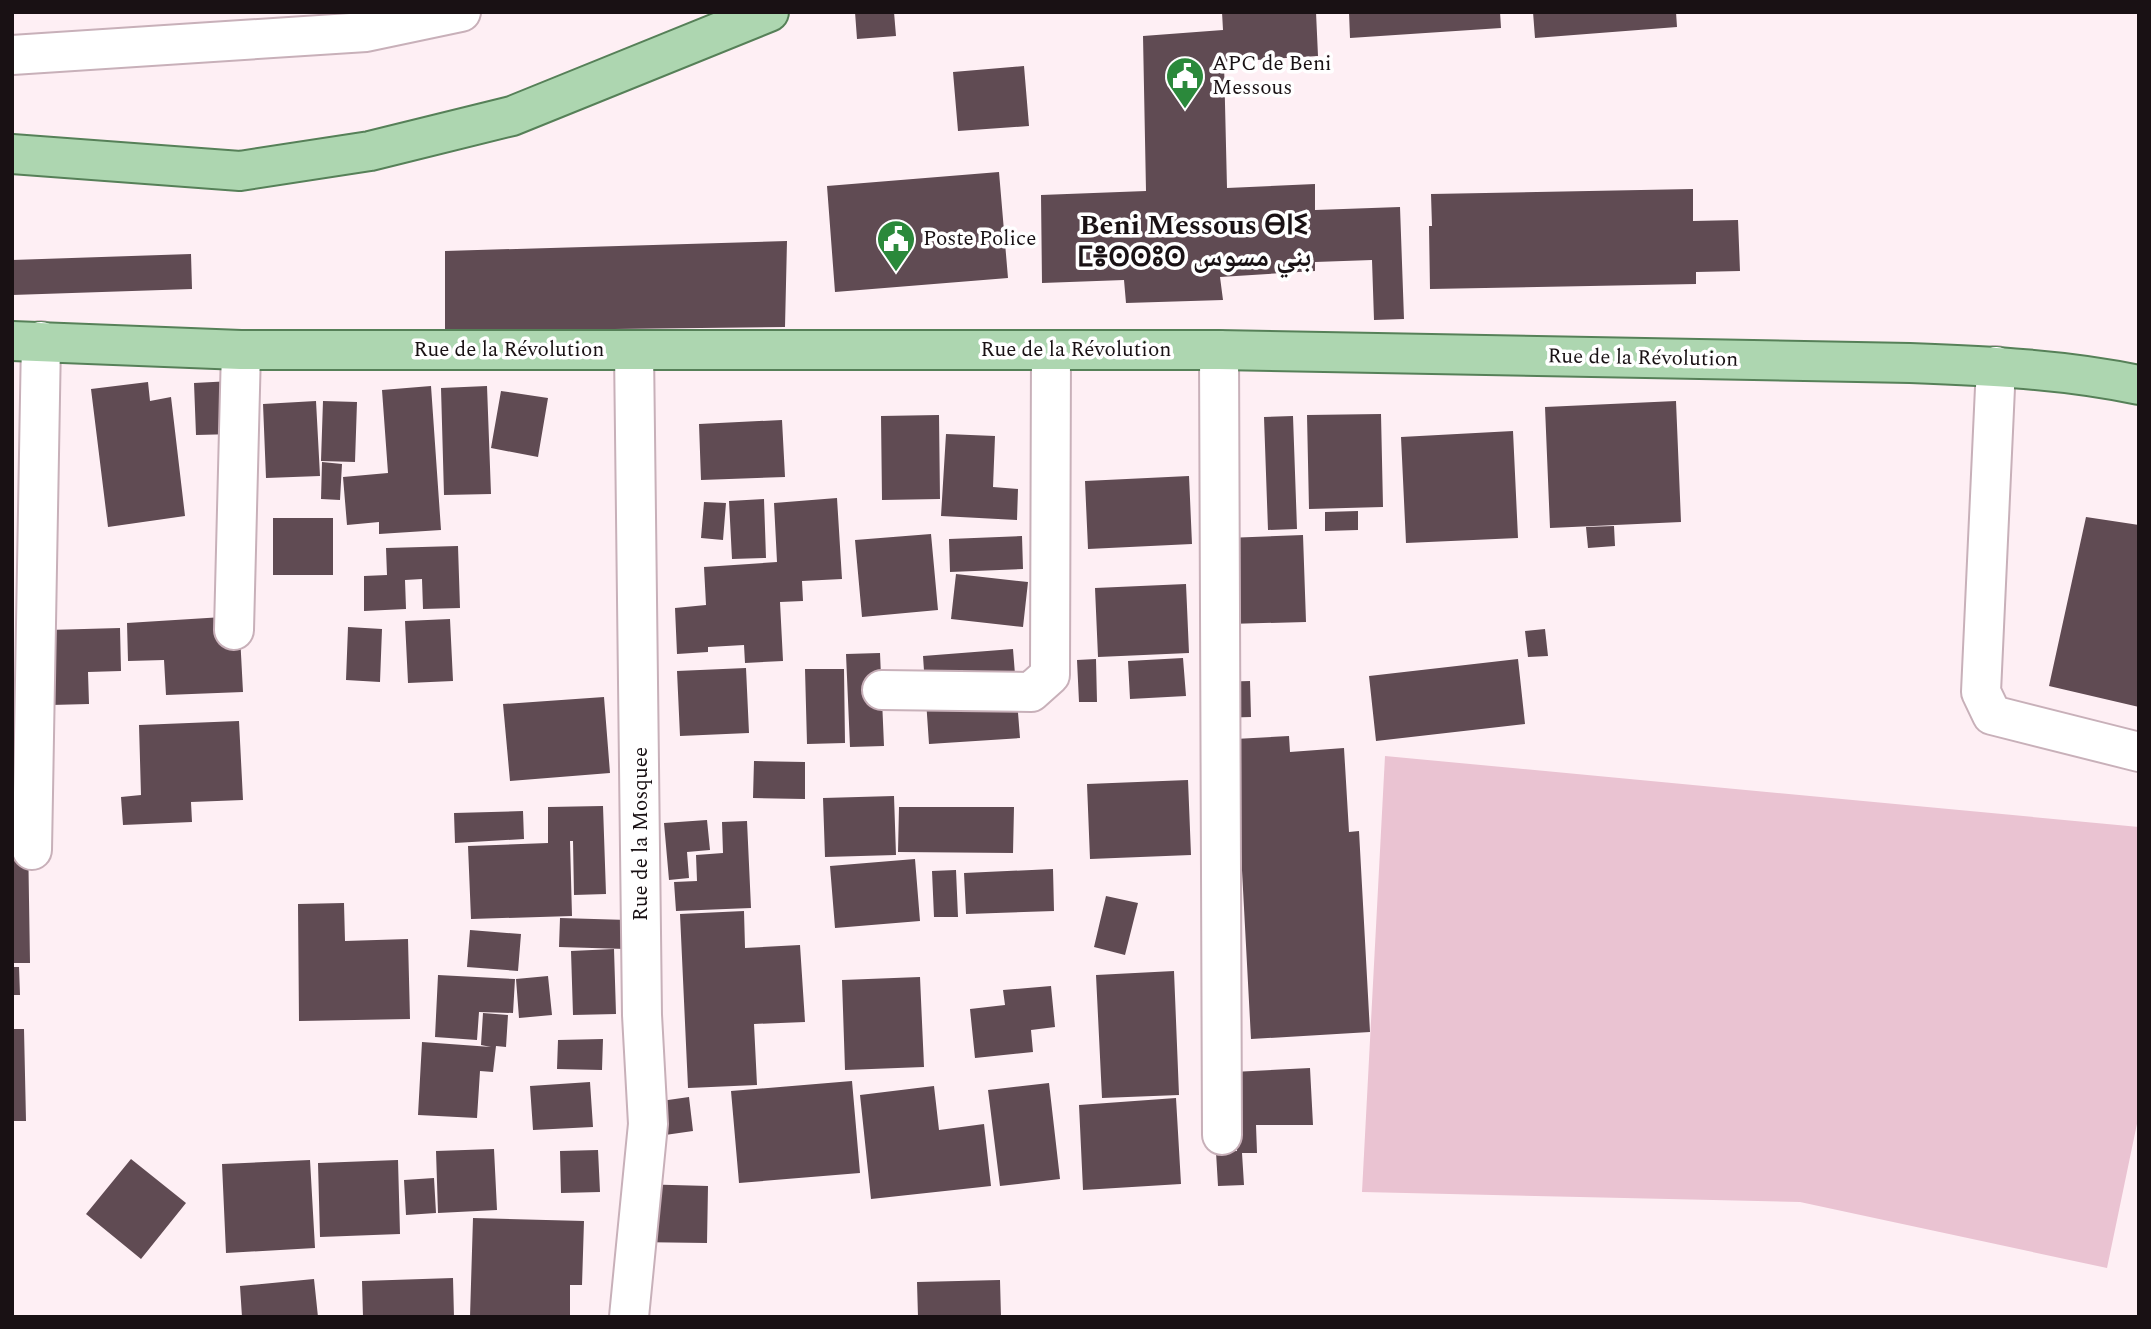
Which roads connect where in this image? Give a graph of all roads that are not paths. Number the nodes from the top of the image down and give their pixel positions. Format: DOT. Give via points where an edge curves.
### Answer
graph roads {
  1 [pos="461,12"];
  2 [pos="769,12"];
  3 [pos="409,17"];
  4 [pos="12,54"];
  5 [pos="12,154"];
  6 [pos="27,341"];
  7 [pos="241,350"];
  8 [pos="634,350"];
  9 [pos="1051,350"];
  10 [pos="1219,350"];
  11 [pos="1996,366"];
  12 [pos="2139,385"];
  13 [pos="234,630"];
  14 [pos="882,690"];
  15 [pos="2139,752"];
  16 [pos="33,850"];
  17 [pos="1222,1135"];
  18 [pos="629,1317"];
  1 -- 3 [label="street"];
  2 -- 5 [label="main road" via="512,116 370,151 240,171"];
  3 -- 4 [label="street" via="366,32"];
  6 -- 7 [label="main road, Rue de la Révolution"];
  6 -- 16 [label="street"];
  7 -- 8 [label="main road, Rue de la Révolution"];
  7 -- 13 [label="street"];
  8 -- 9 [label="main road, Rue de la Révolution"];
  8 -- 18 [label="street, Rue de la Mosquee" via="642,1015 648,1124"];
  9 -- 10 [label="main road, Rue de la Révolution"];
  9 -- 14 [label="street" via="1050,675 1031,692"];
  10 -- 11 [label="main road, Rue de la Révolution"];
  10 -- 17 [label="street"];
  11 -- 12 [label="main road, Rue de la Révolution"];
  11 -- 15 [label="street" via="1981,692 1992,715"];
}
